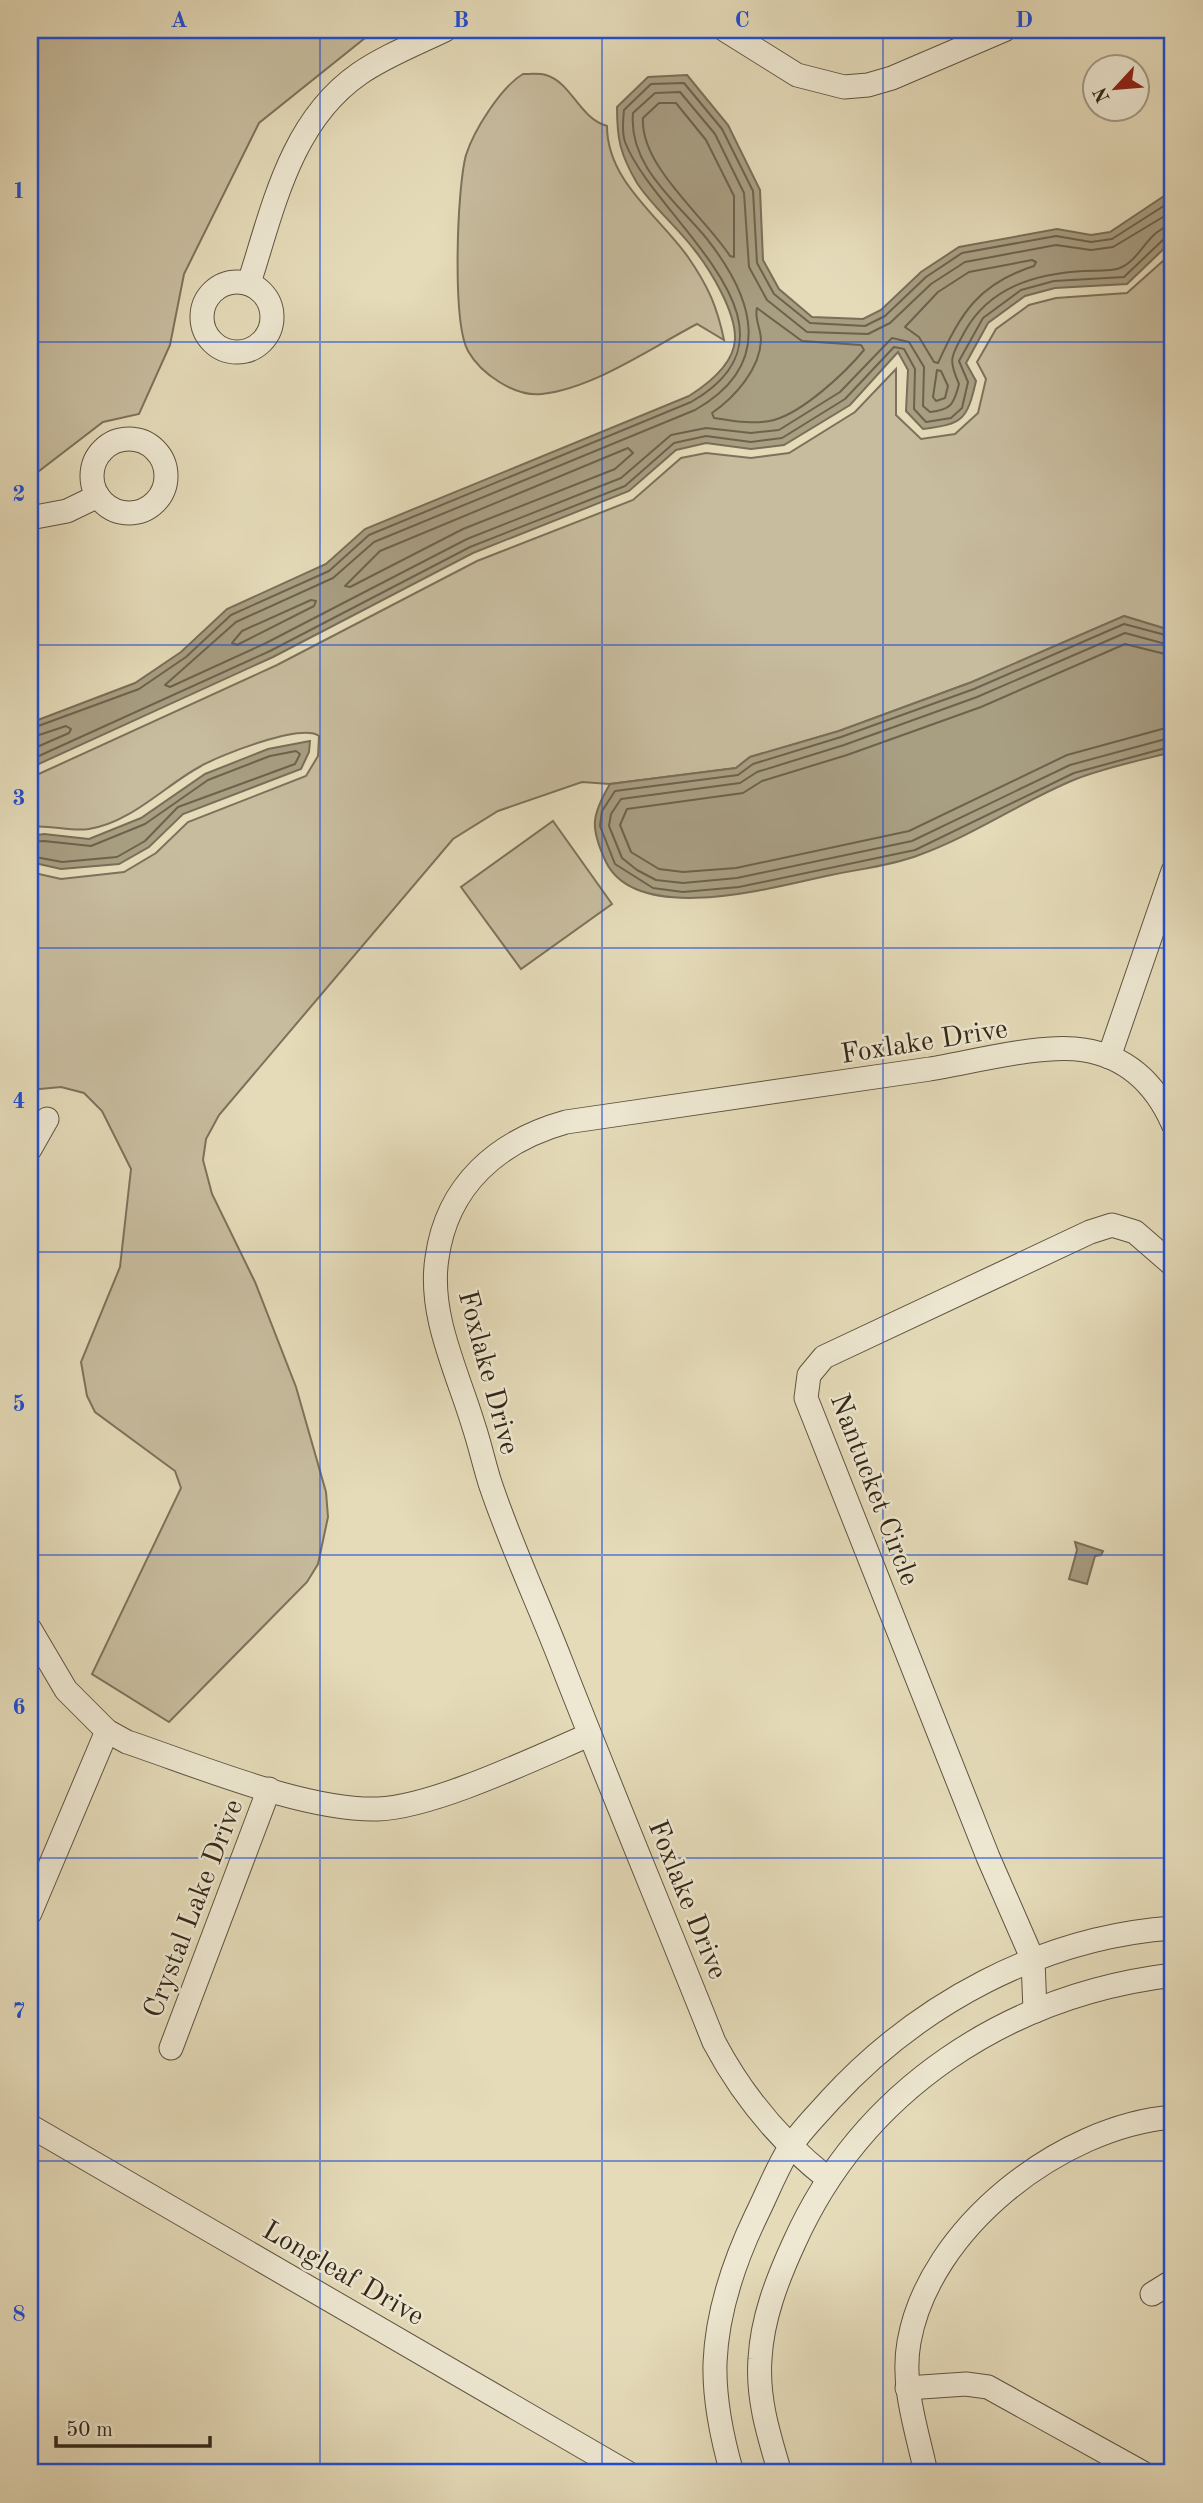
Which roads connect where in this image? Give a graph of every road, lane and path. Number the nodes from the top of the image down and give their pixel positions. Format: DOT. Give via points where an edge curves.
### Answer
graph roads {
  1 [pos="444,30"];
  2 [pos="725,30"];
  3 [pos="1004,30"];
  4 [pos="249,283"];
  5 [pos="98,496"];
  6 [pos="30,518"];
  7 [pos="1173,871"];
  8 [pos="1110,1057"];
  9 [pos="47,1119"];
  10 [pos="1173,1124"];
  11 [pos="30,1149"];
  12 [pos="1173,1265"];
  13 [pos="30,1629"];
  14 [pos="107,1731"];
  15 [pos="589,1735"];
  16 [pos="269,1788"];
  17 [pos="30,1913"];
  18 [pos="1173,1928"];
  19 [pos="1033,1960"];
  20 [pos="1173,1975"];
  21 [pos="1035,2011"];
  22 [pos="171,2048"];
  23 [pos="1173,2117"];
  24 [pos="30,2126"];
  25 [pos="789,2148"];
  26 [pos="827,2178"];
  27 [pos="1173,2281"];
  28 [pos="1152,2294"];
  29 [pos="907,2388"];
  30 [pos="628,2473"];
  31 [pos="732,2473"];
  32 [pos="780,2473"];
  33 [pos="926,2473"];
  34 [pos="1143,2473"];
  1 -- 4 [label="street" via="359,73 323,106 297,144"];
  2 -- 3 [label="street" via="797,75 844,86 892,78"];
  5 -- 6 [label="street" via="67,511"];
  7 -- 8 [label="street"];
  8 -- 10 [label="street, Foxlake Drive" via="1147,1081 1162,1098"];
  8 -- 15 [label="street, Foxlake Drive" via="1082,1049 1054,1051 566,1122 513,1142 470,1179 453,1203 442,1231 436,1261 440,1319 490,1482"];
  9 -- 11 [label="street"];
  12 -- 19 [label="street, Nantucket Circle" via="1135,1232 1112,1225 824,1357 809,1375 806,1398"];
  13 -- 14 [label="street, Crystal Lake Drive" via="66,1690"];
  14 -- 16 [label="street, Crystal Lake Drive" via="127,1742"];
  14 -- 17 [label="street"];
  15 -- 16 [label="street, Crystal Lake Drive" via="461,1787 379,1809 337,1807"];
  15 -- 25 [label="street, Foxlake Drive" via="714,2042 744,2093"];
  16 -- 22 [label="street, Crystal Lake Drive"];
  18 -- 19 [label="street" via="1104,1939"];
  19 -- 21 [label="street, Nantucket Circle"];
  19 -- 25 [label="street" via="974,1987 901,2034 850,2078"];
  20 -- 21 [label="street" via="1122,1983"];
  21 -- 26 [label="street" via="965,2046 916,2083 864,2132"];
  23 -- 29 [label="street" via="1099,2135 1050,2159 993,2202 953,2247 922,2299 909,2343"];
  24 -- 30 [label="street, Longleaf Drive"];
  25 -- 26 [label="street, Foxlake Drive"];
  25 -- 31 [label="street" via="737,2259 722,2309 716,2391"];
  26 -- 32 [label="street" via="781,2271 763,2328 760,2392"];
  27 -- 28 [label="street"];
  29 -- 33 [label="street"];
  29 -- 34 [label="street" via="988,2387"];
}
